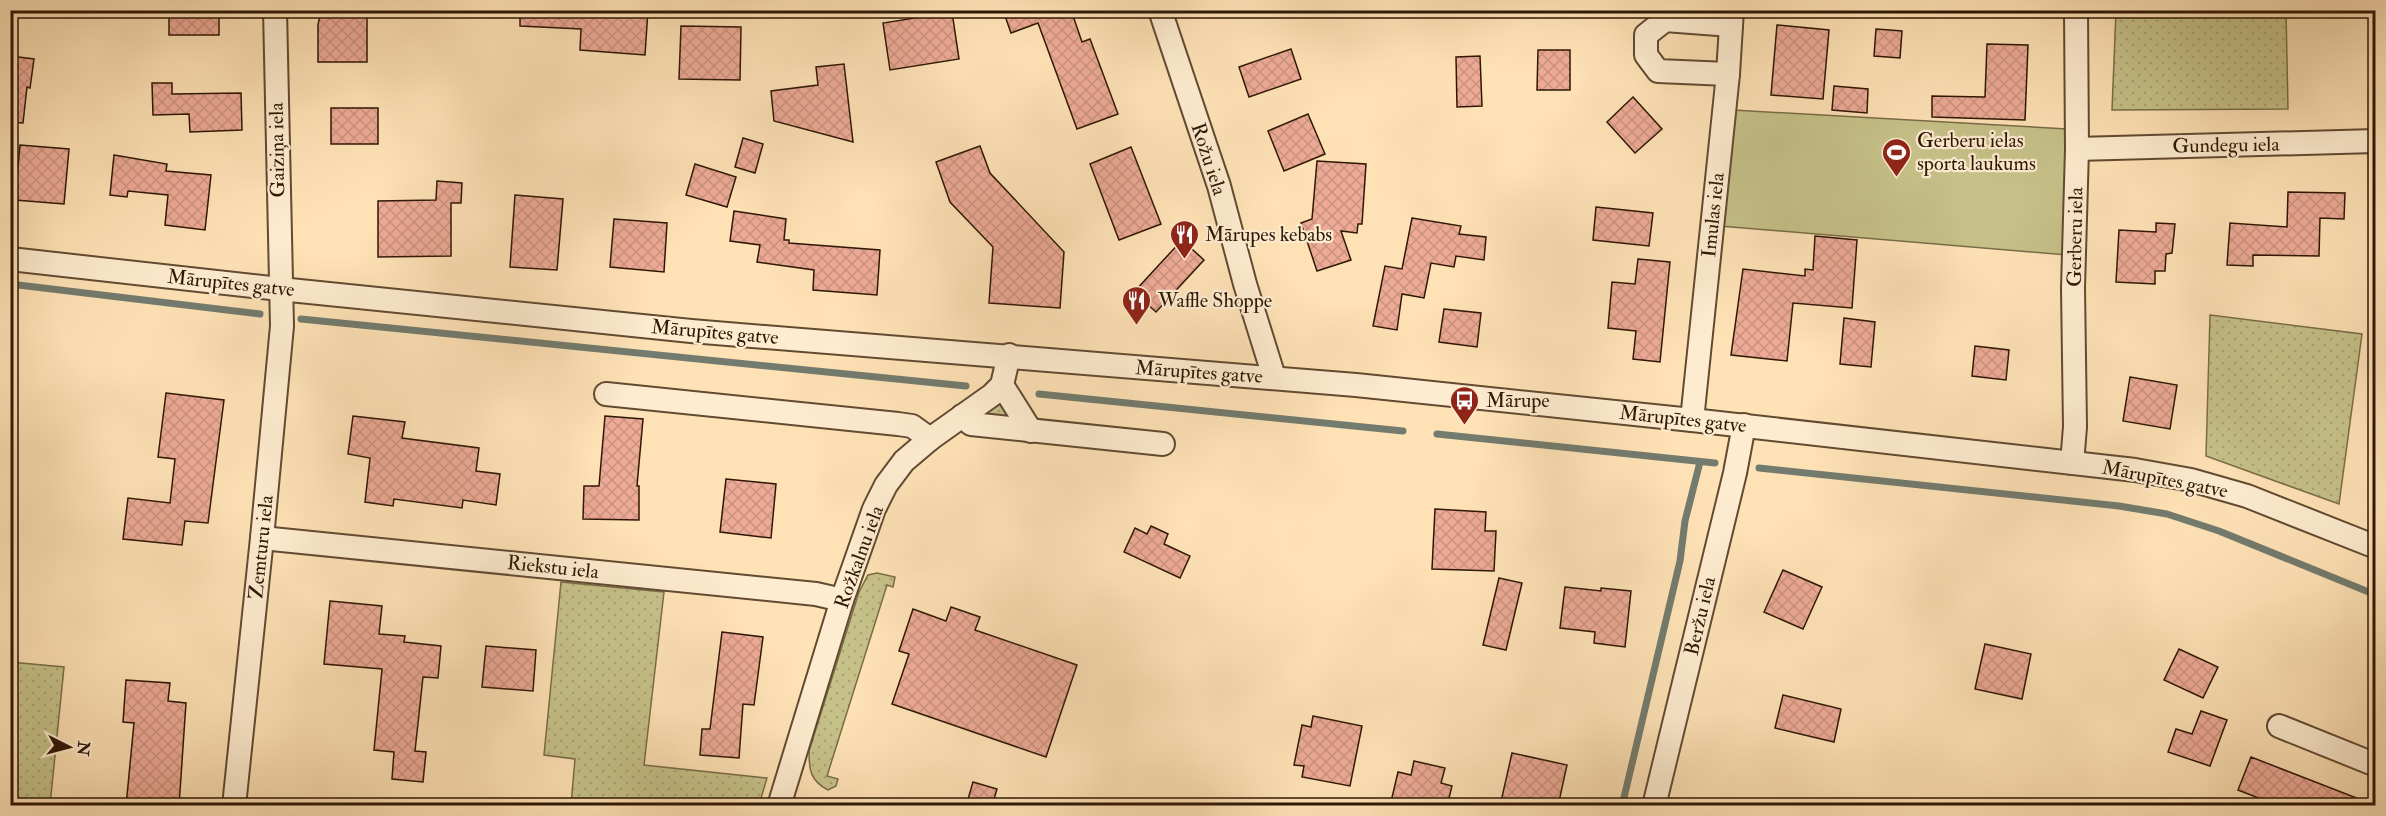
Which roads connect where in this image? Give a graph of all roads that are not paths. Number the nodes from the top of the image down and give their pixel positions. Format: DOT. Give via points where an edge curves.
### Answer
graph roads {
  1 [pos="275,10"];
  2 [pos="1160,10"];
  3 [pos="2076,10"];
  4 [pos="1731,18"];
  5 [pos="1728,75"];
  6 [pos="2376,141"];
  7 [pos="2077,148"];
  8 [pos="10,259"];
  9 [pos="280,289"];
  10 [pos="1009,355"];
  11 [pos="1274,377"];
  12 [pos="1002,385"];
  13 [pos="606,394"];
  14 [pos="962,416"];
  15 [pos="1692,420"];
  16 [pos="1744,425"];
  17 [pos="1031,431"];
  18 [pos="930,440"];
  19 [pos="1163,444"];
  20 [pos="2072,463"];
  21 [pos="262,538"];
  22 [pos="2376,547"];
  23 [pos="842,600"];
  24 [pos="2279,726"];
  25 [pos="2376,765"];
  26 [pos="234,806"];
  27 [pos="778,806"];
  28 [pos="1654,806"];
  1 -- 9 [label="street, Gaiziņa iela"];
  2 -- 11 [label="street, Rožu iela" via="1219,186"];
  3 -- 7 [label="street, Gerberu iela"];
  4 -- 5 [label="street, Imulas iela"];
  4 -- 5 [label="street" via="1665,20 1646,35 1646,55 1658,72"];
  5 -- 15 [label="street, Imulas iela"];
  6 -- 7 [label="street, Gundegu iela"];
  7 -- 20 [label="street, Gerberu iela"];
  8 -- 9 [label="street, Mārupītes gatve"];
  9 -- 10 [label="street, Mārupītes gatve" via="691,331"];
  9 -- 21 [label="street, Zemturu iela" via="282,326"];
  10 -- 11 [label="street, Mārupītes gatve"];
  10 -- 12 [label="street"];
  11 -- 15 [label="street, Mārupītes gatve"];
  12 -- 14 [label="street, Rožkalnu iela"];
  12 -- 17 [label="street"];
  13 -- 18 [label="street" via="898,424 912,426"];
  14 -- 17 [label="street" via="971,424"];
  14 -- 18 [label="street, Rožkalnu iela"];
  15 -- 16 [label="street, Mārupītes gatve"];
  16 -- 20 [label="street, Mārupītes gatve"];
  16 -- 28 [label="street, Beržu iela"];
  17 -- 19 [label="street"];
  18 -- 23 [label="street, Rožkalnu iela" via="904,461 886,485"];
  20 -- 22 [label="street, Mārupītes gatve" via="2202,483 2247,496"];
  21 -- 23 [label="street, Riekstu iela" via="816,594"];
  21 -- 26 [label="street, Zemturu iela"];
  23 -- 27 [label="street, Rožkalnu iela"];
  24 -- 25 [label="street"];
}
